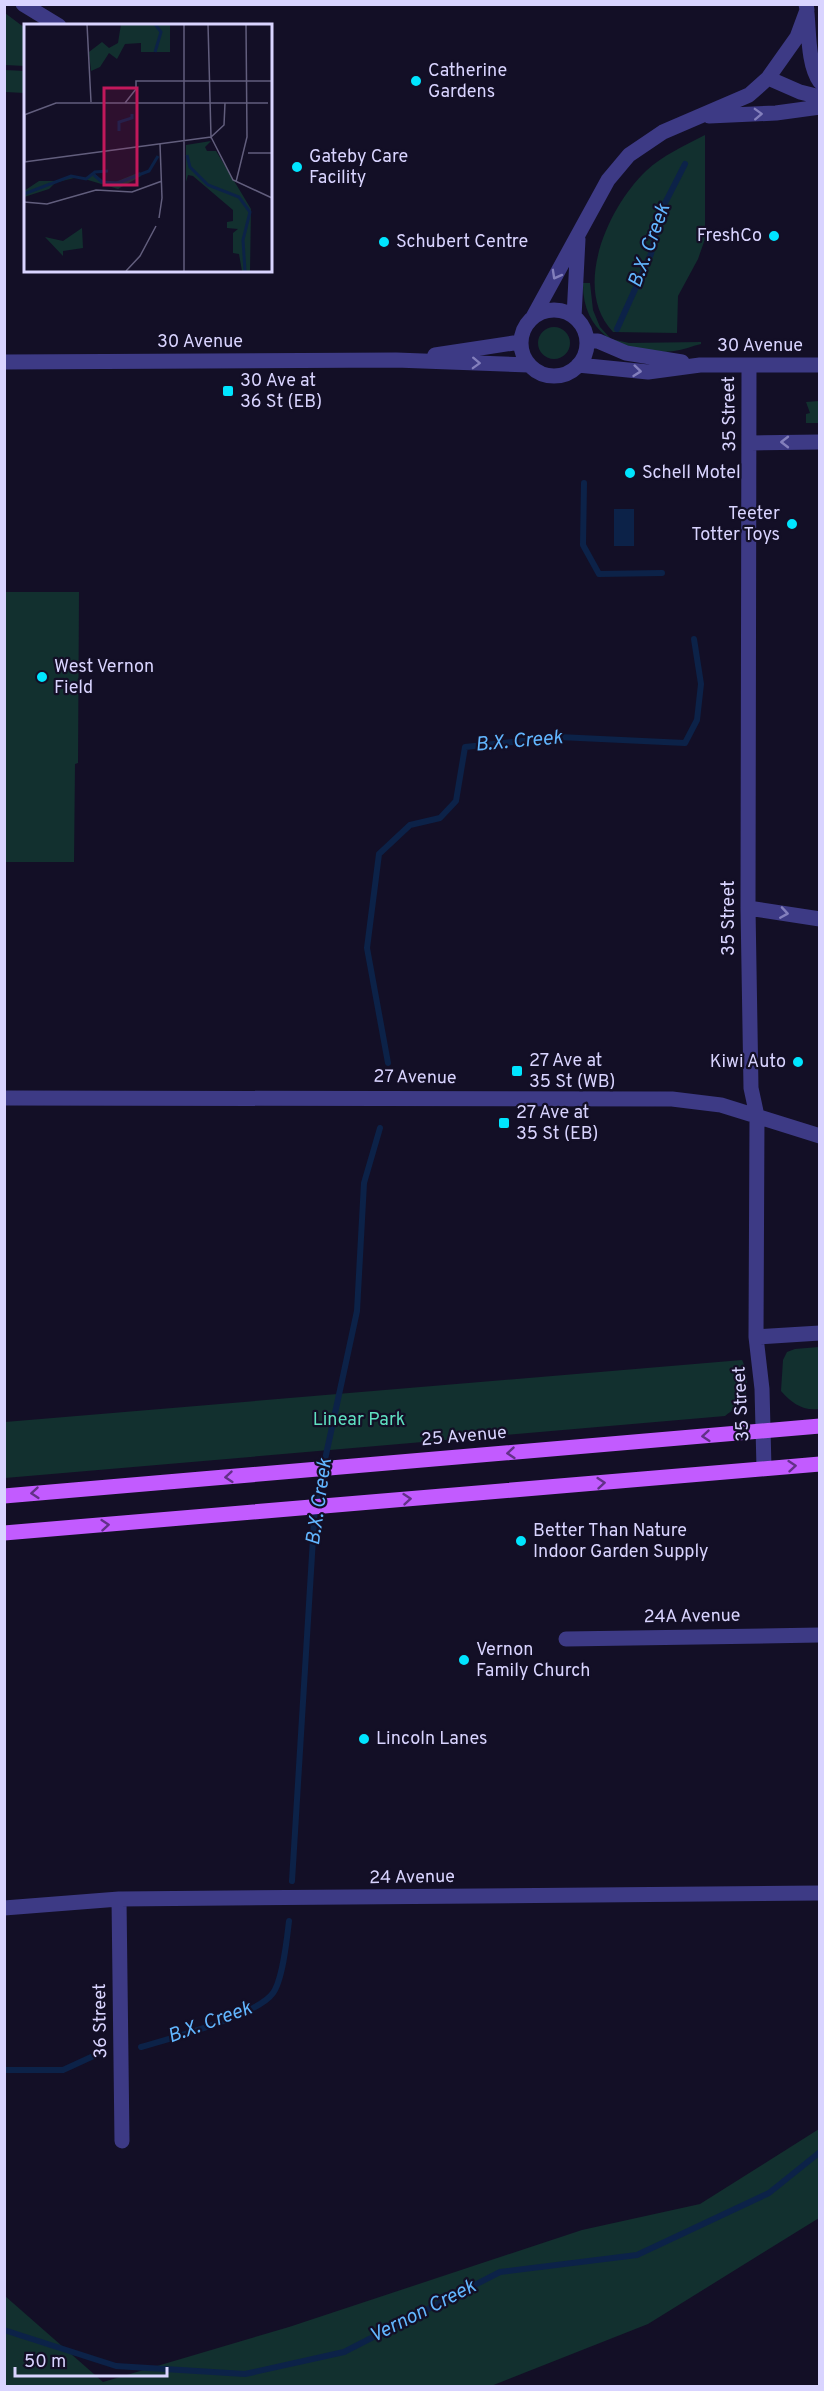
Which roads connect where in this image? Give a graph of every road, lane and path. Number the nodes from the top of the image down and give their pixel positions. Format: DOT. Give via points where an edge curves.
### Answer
graph roads {
  1 [pos="23,4"];
  2 [pos="806,8"];
  3 [pos="56,24"];
  4 [pos="768,78"];
  5 [pos="819,82"];
  6 [pos="819,97"];
  7 [pos="819,107"];
  8 [pos="700,116"];
  9 [pos="579,233"];
  10 [pos="532,317"];
  11 [pos="574,317"];
  12 [pos="587,341"];
  13 [pos="520,342"];
  14 [pos="396,360"];
  15 [pos="4,362"];
  16 [pos="529,365"];
  17 [pos="578,365"];
  18 [pos="700,365"];
  19 [pos="749,366"];
  20 [pos="819,366"];
  21 [pos="819,442"];
  22 [pos="751,443"];
  23 [pos="748,908"];
  24 [pos="819,919"];
  25 [pos="4,1098"];
  26 [pos="757,1116"];
  27 [pos="819,1136"];
  28 [pos="819,1333"];
  29 [pos="756,1337"];
  30 [pos="819,1426"];
  31 [pos="764,1431"];
  32 [pos="819,1464"];
  33 [pos="764,1468"];
  34 [pos="4,1496"];
  35 [pos="4,1533"];
  36 [pos="819,1635"];
  37 [pos="566,1639"];
  38 [pos="819,1893"];
  39 [pos="119,1899"];
  40 [pos="4,1908"];
  41 [pos="122,2141"];
  1 -- 3 [label="street"];
  2 -- 4 [label="street" via="797,37"];
  2 -- 5 [label="street"];
  4 -- 6 [label="street"];
  4 -- 8 [label="street" via="749,95"];
  8 -- 7 [label="street, one-way"];
  8 -- 9 [label="street" via="663,132 629,155 608,180"];
  9 -- 10 [label="street, one-way"];
  9 -- 11 [label="street"];
  10 -- 11 [label="street" via="546,310 563,311"];
  10 -- 13 [label="street"];
  11 -- 12 [label="street"];
  12 -- 17 [label="street"];
  12 -- 18 [label="street, 30 Avenue"];
  13 -- 14 [label="street, 30 Avenue"];
  13 -- 16 [label="street"];
  14 -- 15 [label="street, 30 Avenue"];
  14 -- 16 [label="street, 30 Avenue, one-way"];
  16 -- 17 [label="street" via="551,376 562,375"];
  17 -- 18 [label="street, 30 Avenue, one-way" via="648,372"];
  18 -- 19 [label="street, 30 Avenue"];
  19 -- 20 [label="street, 30 Avenue"];
  19 -- 22 [label="street, 35 Street"];
  21 -- 22 [label="street, one-way"];
  22 -- 23 [label="street, 35 Street"];
  23 -- 24 [label="street, one-way"];
  23 -- 26 [label="street, 35 Street" via="751,1088"];
  25 -- 26 [label="street, 27 Avenue" via="672,1099 721,1105"];
  26 -- 27 [label="street, 27 Avenue"];
  26 -- 29 [label="street, 35 Street"];
  28 -- 29 [label="street"];
  29 -- 31 [label="street, 35 Street"];
  30 -- 31 [label="main road, 25 Avenue"];
  31 -- 33 [label="street, 35 Street"];
  31 -- 34 [label="main road, 25 Avenue, one-way"];
  33 -- 32 [label="main road, one-way"];
  35 -- 33 [label="main road, one-way"];
  36 -- 37 [label="street, 24A Avenue"];
  38 -- 39 [label="street, 24 Avenue"];
  39 -- 40 [label="street, 24 Avenue"];
  39 -- 41 [label="street, 36 Street"];
}
